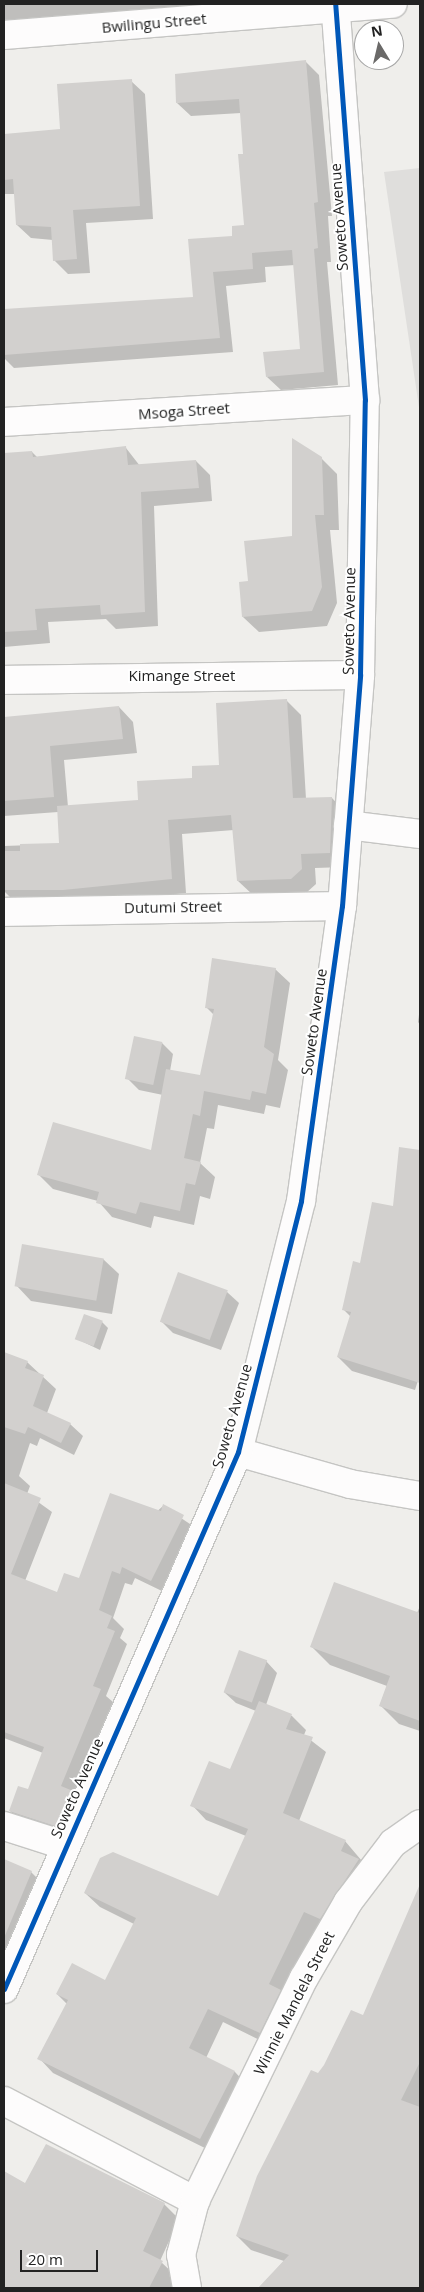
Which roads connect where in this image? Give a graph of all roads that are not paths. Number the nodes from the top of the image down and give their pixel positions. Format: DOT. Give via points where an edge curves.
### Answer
graph roads {
  1 [pos="393,4"];
  2 [pos="335,5"];
  3 [pos="4,35"];
  4 [pos="365,400"];
  5 [pos="4,422"];
  6 [pos="360,675"];
  7 [pos="4,680"];
  8 [pos="348,825"];
  9 [pos="420,834"];
  10 [pos="342,906"];
  11 [pos="4,912"];
  12 [pos="238,1452"];
  13 [pos="420,1496"];
  14 [pos="420,1824"];
  15 [pos="4,1826"];
  16 [pos="64,1846"];
  17 [pos="4,1989"];
  18 [pos="4,2101"];
  19 [pos="195,2201"];
  20 [pos="187,2288"];
  1 -- 2 [label="street, Bwilingu Street"];
  2 -- 3 [label="street, Bwilingu Street"];
  2 -- 4 [label="street, Soweto Avenue"];
  4 -- 5 [label="street, Msoga Street"];
  4 -- 6 [label="street, Soweto Avenue"];
  6 -- 7 [label="street, Kimange Street"];
  6 -- 8 [label="street, Soweto Avenue"];
  8 -- 9 [label="street"];
  8 -- 10 [label="street, Soweto Avenue"];
  10 -- 11 [label="street, Dutumi Street"];
  10 -- 12 [label="street, Soweto Avenue" via="301,1201"];
  12 -- 13 [label="street" via="350,1484"];
  12 -- 16 [label="street, Soweto Avenue"];
  14 -- 19 [label="street, Winnie Mandela Street" via="393,1843 348,1902 304,1978"];
  15 -- 16 [label="street"];
  16 -- 17 [label="street, Soweto Avenue"];
  18 -- 19 [label="street"];
  19 -- 20 [label="street, Winnie Mandela Street" via="181,2255"];
}
